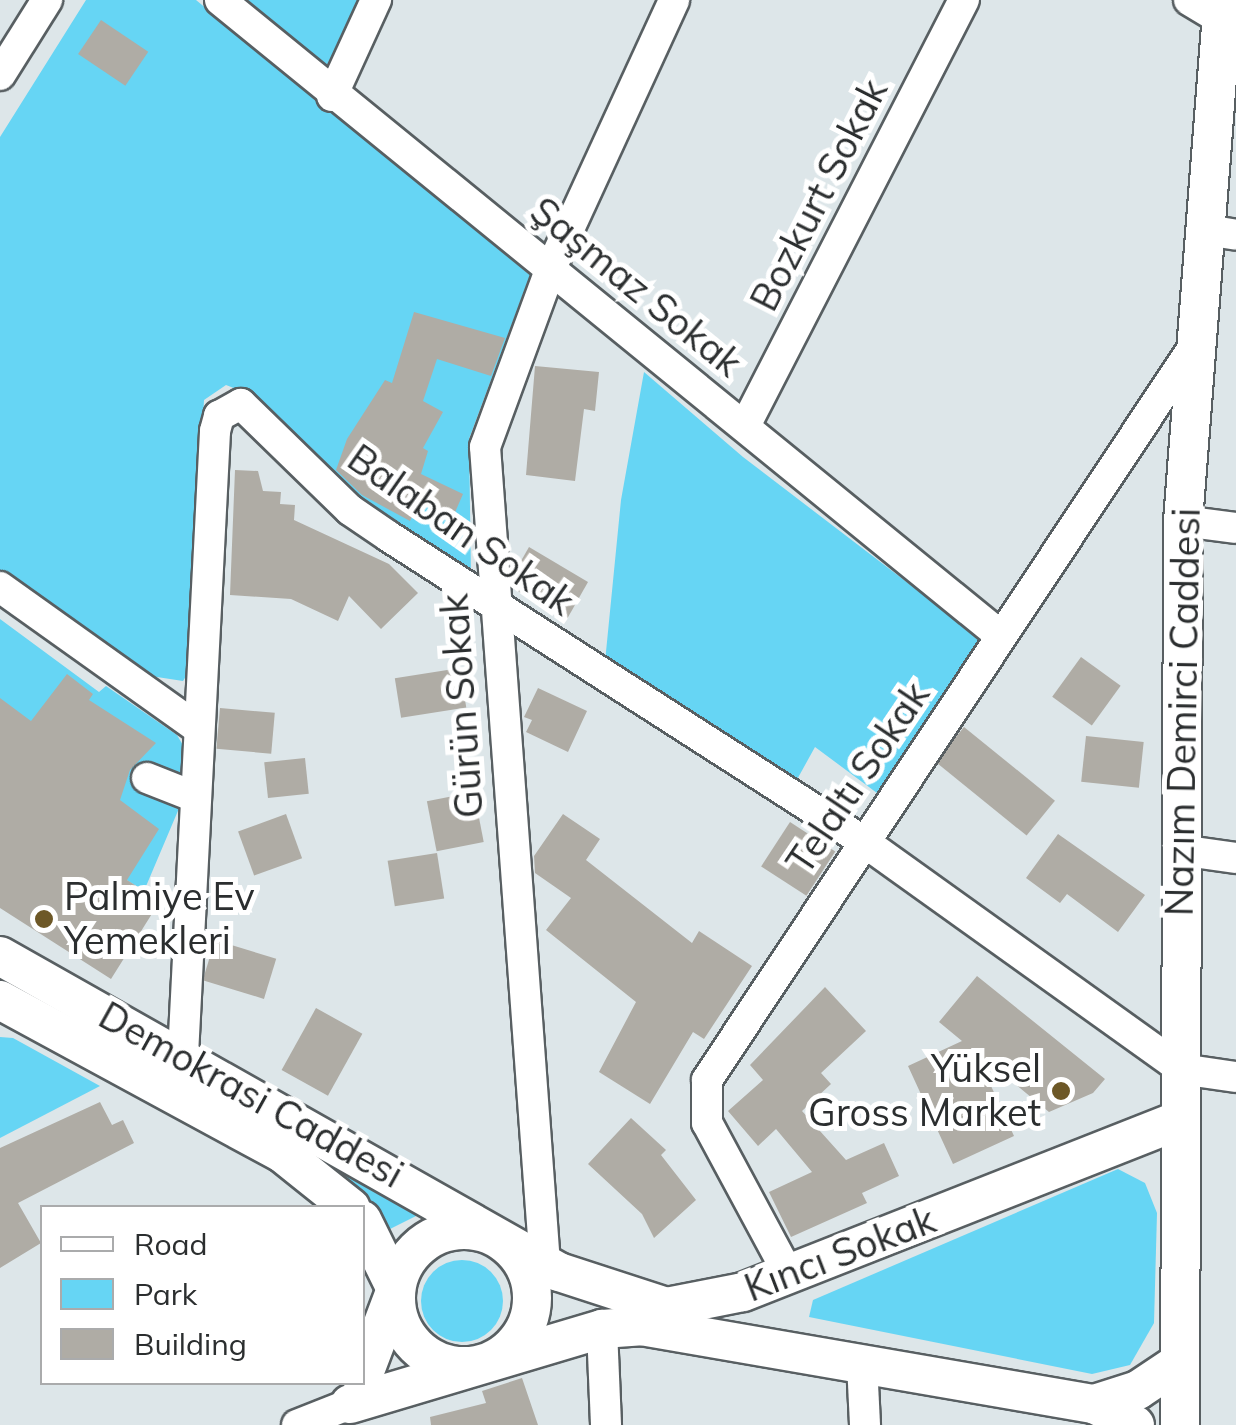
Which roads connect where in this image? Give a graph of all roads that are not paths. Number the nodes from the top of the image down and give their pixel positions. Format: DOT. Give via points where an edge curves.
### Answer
graph roads {
  1 [pos="47,0"];
  2 [pos="220,0"];
  3 [pos="376,0"];
  4 [pos="674,0"];
  5 [pos="964,0"];
  6 [pos="1211,6"];
  7 [pos="0,75"];
  8 [pos="332,96"];
  9 [pos="1221,233"];
  10 [pos="551,268"];
  11 [pos="1197,342"];
  12 [pos="745,426"];
  13 [pos="1183,521"];
  14 [pos="1236,528"];
  15 [pos="0,587"];
  16 [pos="494,606"];
  17 [pos="1002,636"];
  18 [pos="199,729"];
  19 [pos="147,778"];
  20 [pos="196,797"];
  21 [pos="863,840"];
  22 [pos="1180,850"];
  23 [pos="1236,858"];
  24 [pos="0,956"];
  25 [pos="5,1008"];
  26 [pos="183,1045"];
  27 [pos="1181,1069"];
  28 [pos="1236,1077"];
  29 [pos="1180,1120"];
  30 [pos="346,1205"];
  31 [pos="365,1226"];
  32 [pos="501,1235"];
  33 [pos="544,1264"];
  34 [pos="789,1275"];
  35 [pos="396,1289"];
  36 [pos="602,1329"];
  37 [pos="862,1362"];
  38 [pos="1180,1362"];
  39 [pos="482,1364"];
  40 [pos="365,1371"];
  41 [pos="358,1389"];
  42 [pos="1094,1404"];
  43 [pos="297,1425"];
  44 [pos="606,1425"];
  45 [pos="864,1425"];
  46 [pos="1135,1425"];
  47 [pos="1180,1425"];
  1 -- 7 [label="street"];
  2 -- 8 [label="street, Şaşmaz Sokak"];
  3 -- 8 [label="street"];
  4 -- 10 [label="street, Gürün Sokak"];
  5 -- 12 [label="street, Bozkurt Sokak"];
  6 -- 9 [label="main road, Nazım Demirci Caddesi"];
  8 -- 10 [label="street, Şaşmaz Sokak"];
  9 -- 11 [label="main road, Nazım Demirci Caddesi"];
  10 -- 12 [label="street, Şaşmaz Sokak"];
  10 -- 16 [label="street, Gürün Sokak" via="485,447"];
  11 -- 13 [label="main road, Nazım Demirci Caddesi"];
  11 -- 17 [label="street, Telaltı Sokak"];
  12 -- 17 [label="street, Şaşmaz Sokak"];
  13 -- 14 [label="street"];
  13 -- 22 [label="main road, Nazım Demirci Caddesi"];
  15 -- 18 [label="street"];
  16 -- 18 [label="street, Balaban Sokak" via="350,510 252,412 228,406 215,431"];
  16 -- 21 [label="street, Balaban Sokak"];
  16 -- 33 [label="street, Gürün Sokak"];
  17 -- 21 [label="street, Telaltı Sokak"];
  18 -- 20 [label="street, Balaban Sokak"];
  19 -- 20 [label="street"];
  20 -- 26 [label="street, Balaban Sokak"];
  21 -- 27 [label="street, Balaban Sokak"];
  21 -- 34 [label="street, Telaltı Sokak" via="707,1080 707,1123"];
  22 -- 23 [label="street"];
  22 -- 27 [label="main road, Nazım Demirci Caddesi"];
  24 -- 26 [label="main road, Demokrasi Caddesi"];
  25 -- 30 [label="main road, Demokrasi Caddesi" via="282,1153"];
  26 -- 32 [label="main road, Demokrasi Caddesi"];
  27 -- 28 [label="street"];
  27 -- 29 [label="main road, Nazım Demirci Caddesi"];
  29 -- 34 [label="main road, Kıncı Sokak"];
  29 -- 38 [label="main road, Nazım Demirci Caddesi"];
  31 -- 35 [label="main road, Demokrasi Caddesi"];
  32 -- 33 [label="main road, Kıncı Sokak"];
  32 -- 35 [label="main road" via="458,1230 436,1236 410,1258"];
  32 -- 39 [label="main road" via="529,1277 532,1299 518,1340"];
  33 -- 34 [label="main road, Kıncı Sokak" via="607,1292 667,1306 712,1303"];
  35 -- 39 [label="main road" via="401,1322 419,1349 449,1364"];
  35 -- 40 [label="main road"];
  36 -- 37 [label="main road" via="676,1330"];
  36 -- 39 [label="main road"];
  36 -- 44 [label="street"];
  37 -- 42 [label="main road"];
  37 -- 45 [label="street"];
  38 -- 42 [label="main road" via="1138,1390"];
  38 -- 47 [label="main road, Nazım Demirci Caddesi"];
  39 -- 41 [label="main road"];
  41 -- 43 [label="street"];
  42 -- 46 [label="main road"];
}
